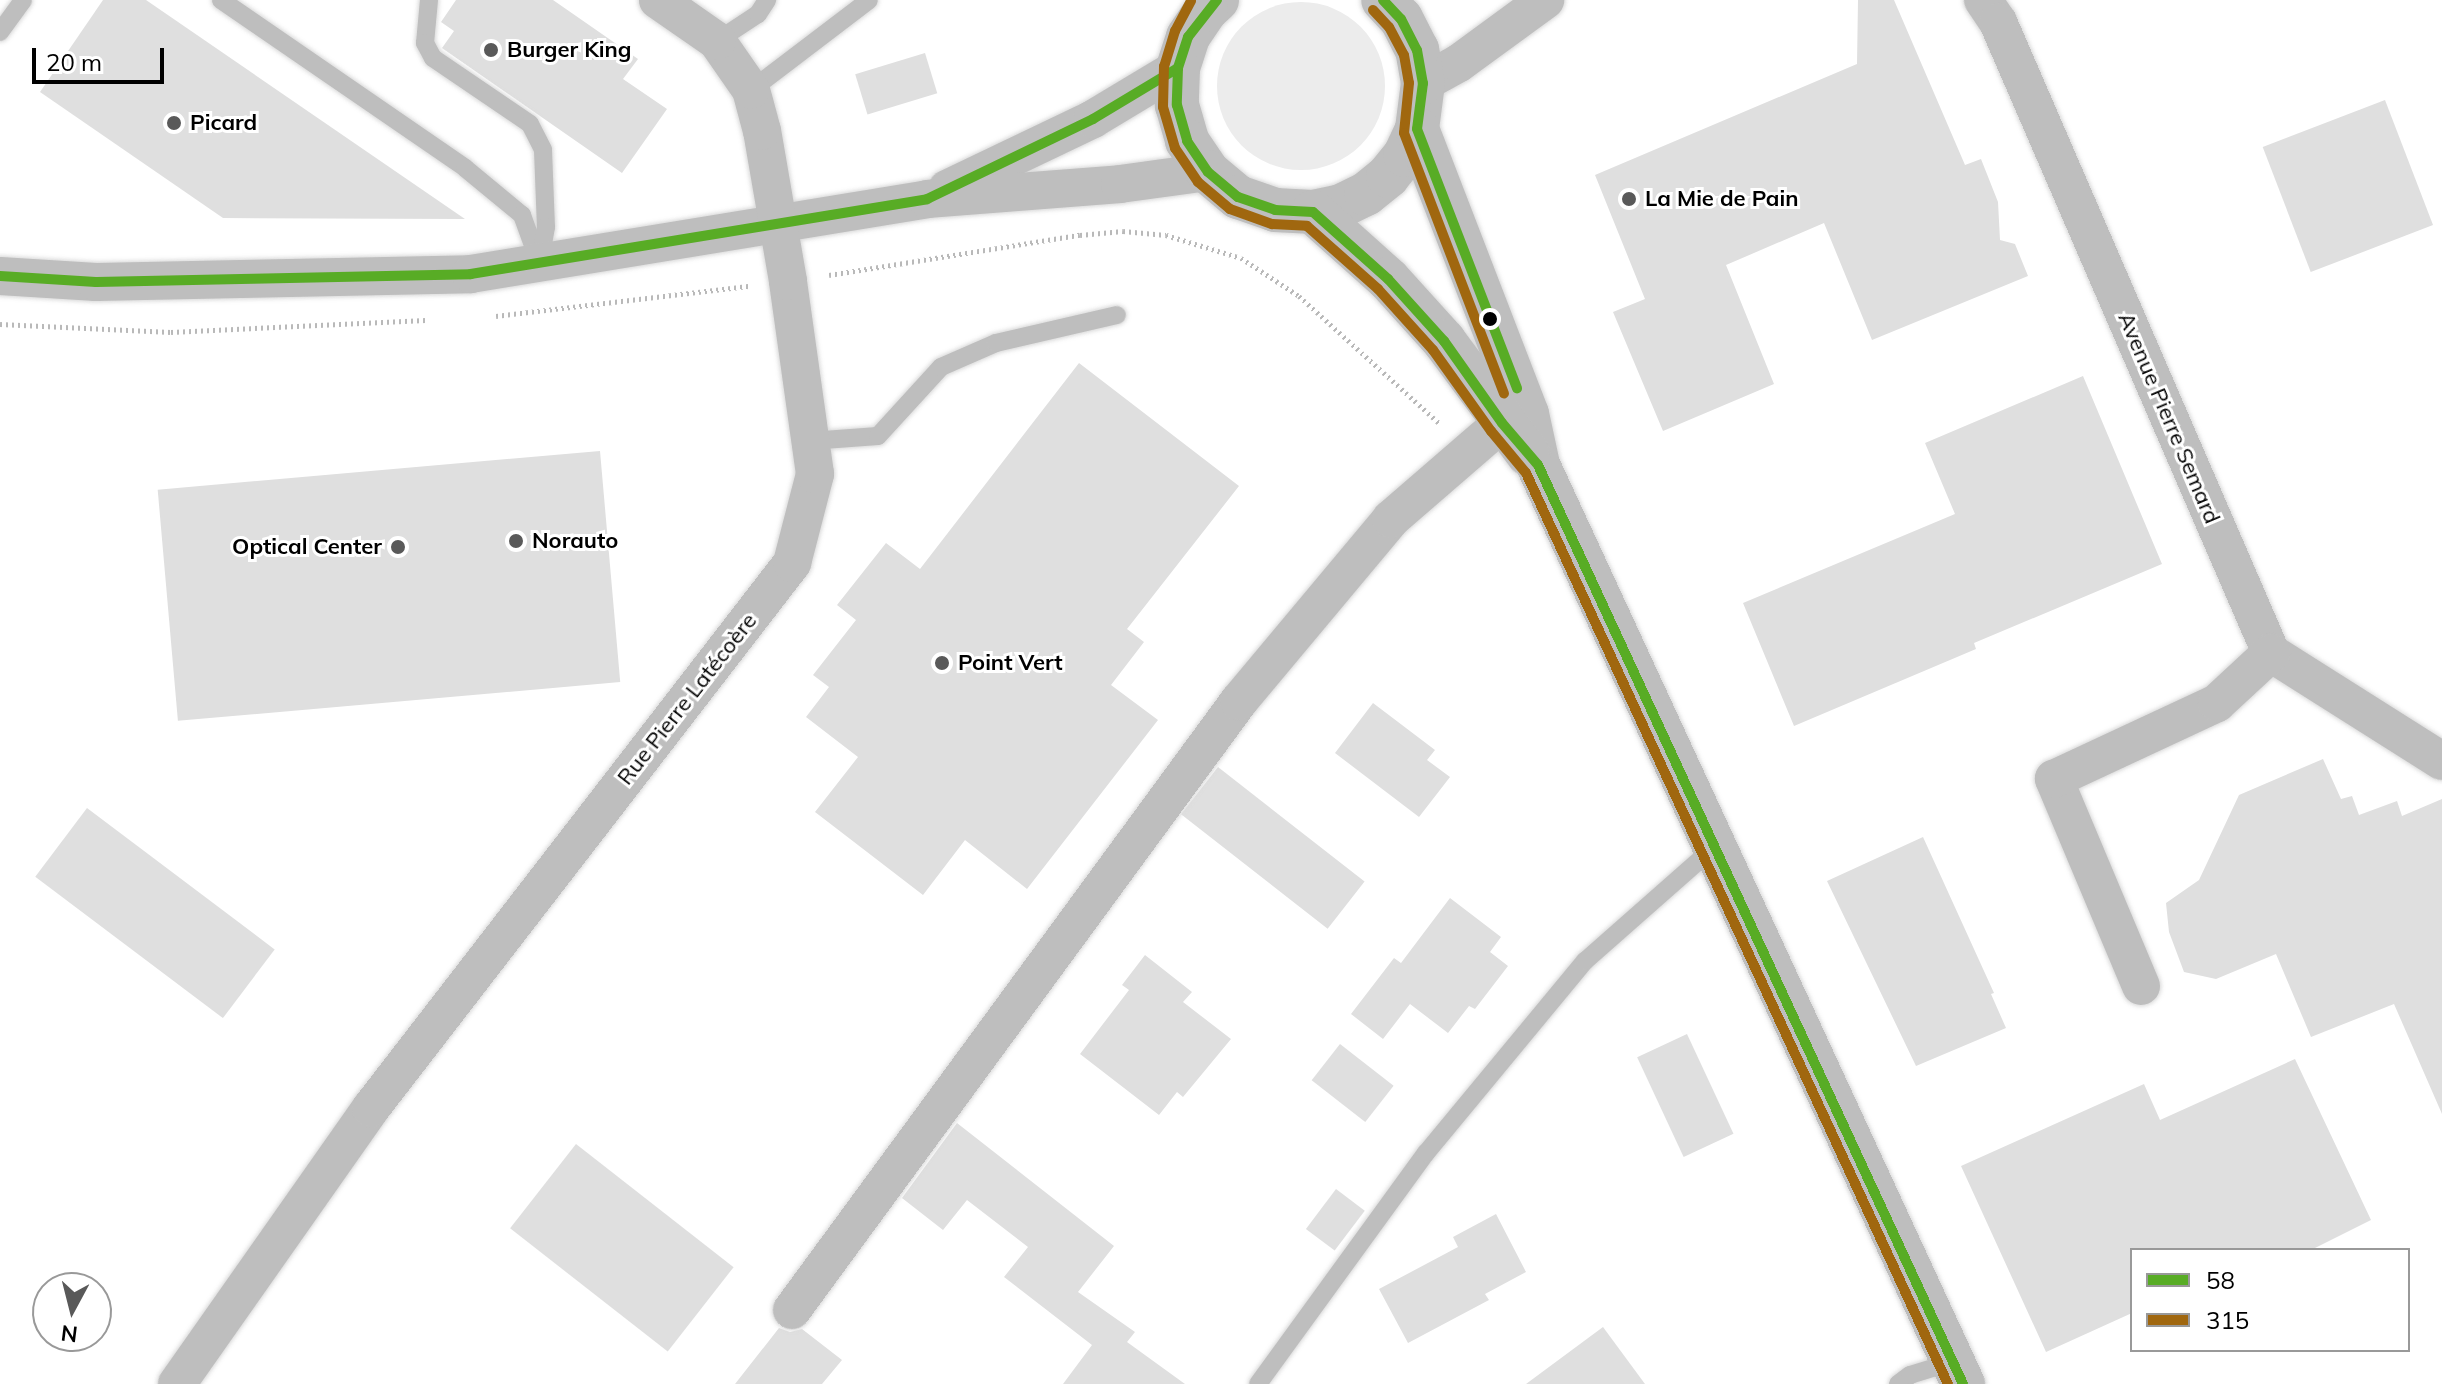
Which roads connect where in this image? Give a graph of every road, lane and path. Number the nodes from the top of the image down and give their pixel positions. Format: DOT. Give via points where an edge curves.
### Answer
graph roads {
  1 [pos="23,0"];
  2 [pos="221,0"];
  3 [pos="429,0"];
  4 [pos="658,0"];
  5 [pos="767,0"];
  6 [pos="869,0"];
  7 [pos="1383,0"];
  8 [pos="1545,0"];
  9 [pos="1983,0"];
  10 [pos="1209,3"];
  11 [pos="0,32"];
  12 [pos="717,41"];
  13 [pos="1178,68"];
  14 [pos="1423,83"];
  15 [pos="751,90"];
  16 [pos="1417,129"];
  17 [pos="1208,172"];
  18 [pos="927,199"];
  19 [pos="1313,212"];
  20 [pos="776,224"];
  21 [pos="539,262"];
  22 [pos="0,276"];
  23 [pos="788,281"];
  24 [pos="1117,315"];
  25 [pos="484,317"];
  26 [pos="436,320"];
  27 [pos="0,324"];
  28 [pos="1486,437"];
  29 [pos="810,441"];
  30 [pos="1538,465"];
  31 [pos="2271,653"];
  32 [pos="2442,761"];
  33 [pos="1713,848"];
  34 [pos="2141,986"];
  35 [pos="792,1310"];
  36 [pos="1957,1373"];
  37 [pos="177,1384"];
  38 [pos="1258,1384"];
  39 [pos="1898,1384"];
  1 -- 11 [label="lane"];
  2 -- 21 [label="lane" via="465,168 522,215"];
  3 -- 21 [label="lane" via="425,43 433,58 530,124 543,150 546,227"];
  4 -- 12 [label="street"];
  5 -- 12 [label="lane" via="758,14"];
  6 -- 15 [label="lane"];
  7 -- 14 [label="main road" via="1401,19 1417,50"];
  8 -- 14 [label="street"];
  9 -- 31 [label="street, Avenue Pierre Semard" via="1998,22"];
  10 -- 13 [label="main road" via="1188,37"];
  12 -- 15 [label="street, Rue Pierre Latécoère"];
  13 -- 17 [label="main road" via="1180,117 1187,141"];
  13 -- 18 [label="street" via="1093,119"];
  14 -- 16 [label="main road"];
  15 -- 20 [label="street, Rue Pierre Latécoère"];
  16 -- 19 [label="main road" via="1405,155 1366,194"];
  16 -- 30 [label="main road" via="1527,414"];
  17 -- 18 [label="street"];
  17 -- 19 [label="main road" via="1238,197 1275,210"];
  18 -- 20 [label="street"];
  19 -- 28 [label="main road" via="1388,279 1444,341"];
  20 -- 21 [label="street"];
  20 -- 23 [label="street, Rue Pierre Latécoère"];
  21 -- 22 [label="street" via="471,274 96,282"];
  23 -- 25 [label="path"];
  23 -- 28 [label="path" via="1080,235 1166,235 1241,258"];
  23 -- 29 [label="street, Rue Pierre Latécoère"];
  24 -- 29 [label="lane" via="996,343 941,367 878,436"];
  26 -- 27 [label="path" via="171,332"];
  28 -- 30 [label="main road"];
  28 -- 35 [label="street" via="1391,519 1239,701"];
  29 -- 37 [label="street, Rue Pierre Latécoère" via="815,474 792,563 371,1108"];
  30 -- 33 [label="main road"];
  31 -- 32 [label="street"];
  31 -- 34 [label="street" via="2217,703 2054,779"];
  33 -- 36 [label="main road"];
  33 -- 38 [label="lane" via="1585,961 1426,1153"];
  36 -- 39 [label="lane" via="1910,1375"];
}
